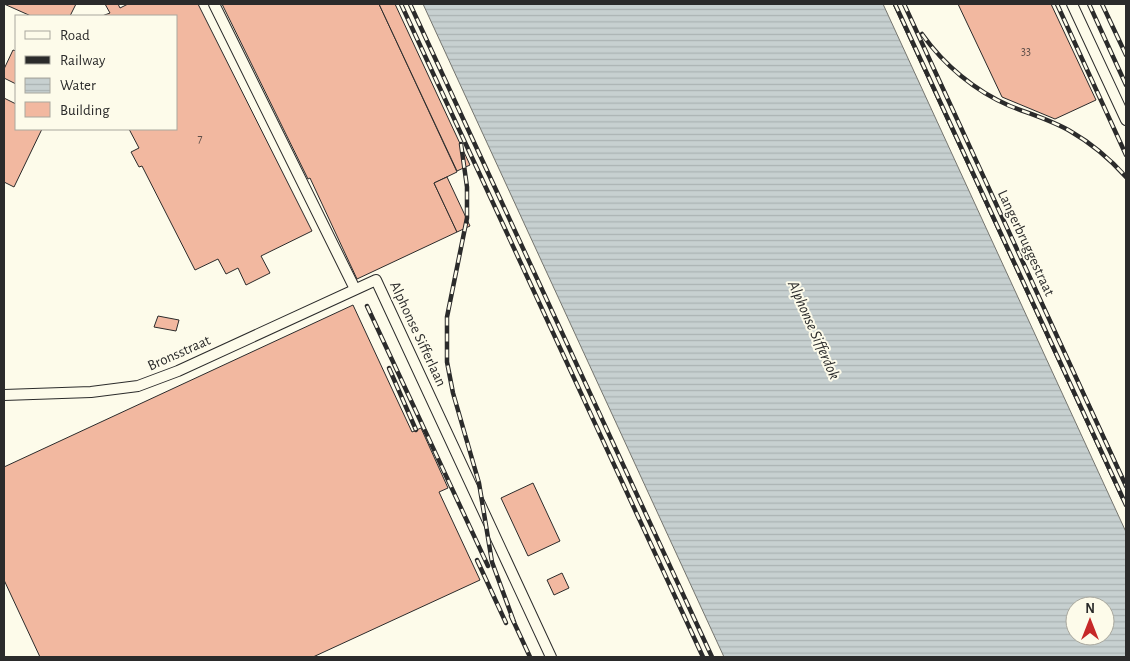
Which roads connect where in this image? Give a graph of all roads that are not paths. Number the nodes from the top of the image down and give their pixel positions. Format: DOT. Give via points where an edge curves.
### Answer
graph roads {
  1 [pos="214,4"];
  2 [pos="899,4"];
  3 [pos="1072,4"];
  4 [pos="1126,120"];
  5 [pos="355,289"];
  6 [pos="4,395"];
  7 [pos="1126,496"];
  8 [pos="551,657"];
  1 -- 5 [label="street"];
  2 -- 7 [label="street, Langerbruggestraat"];
  3 -- 4 [label="street"];
  5 -- 6 [label="street, Bronsstraat" via="178,371 138,386 91,392"];
  5 -- 8 [label="street, Alphonse Sifferlaan" via="376,280"];
}
